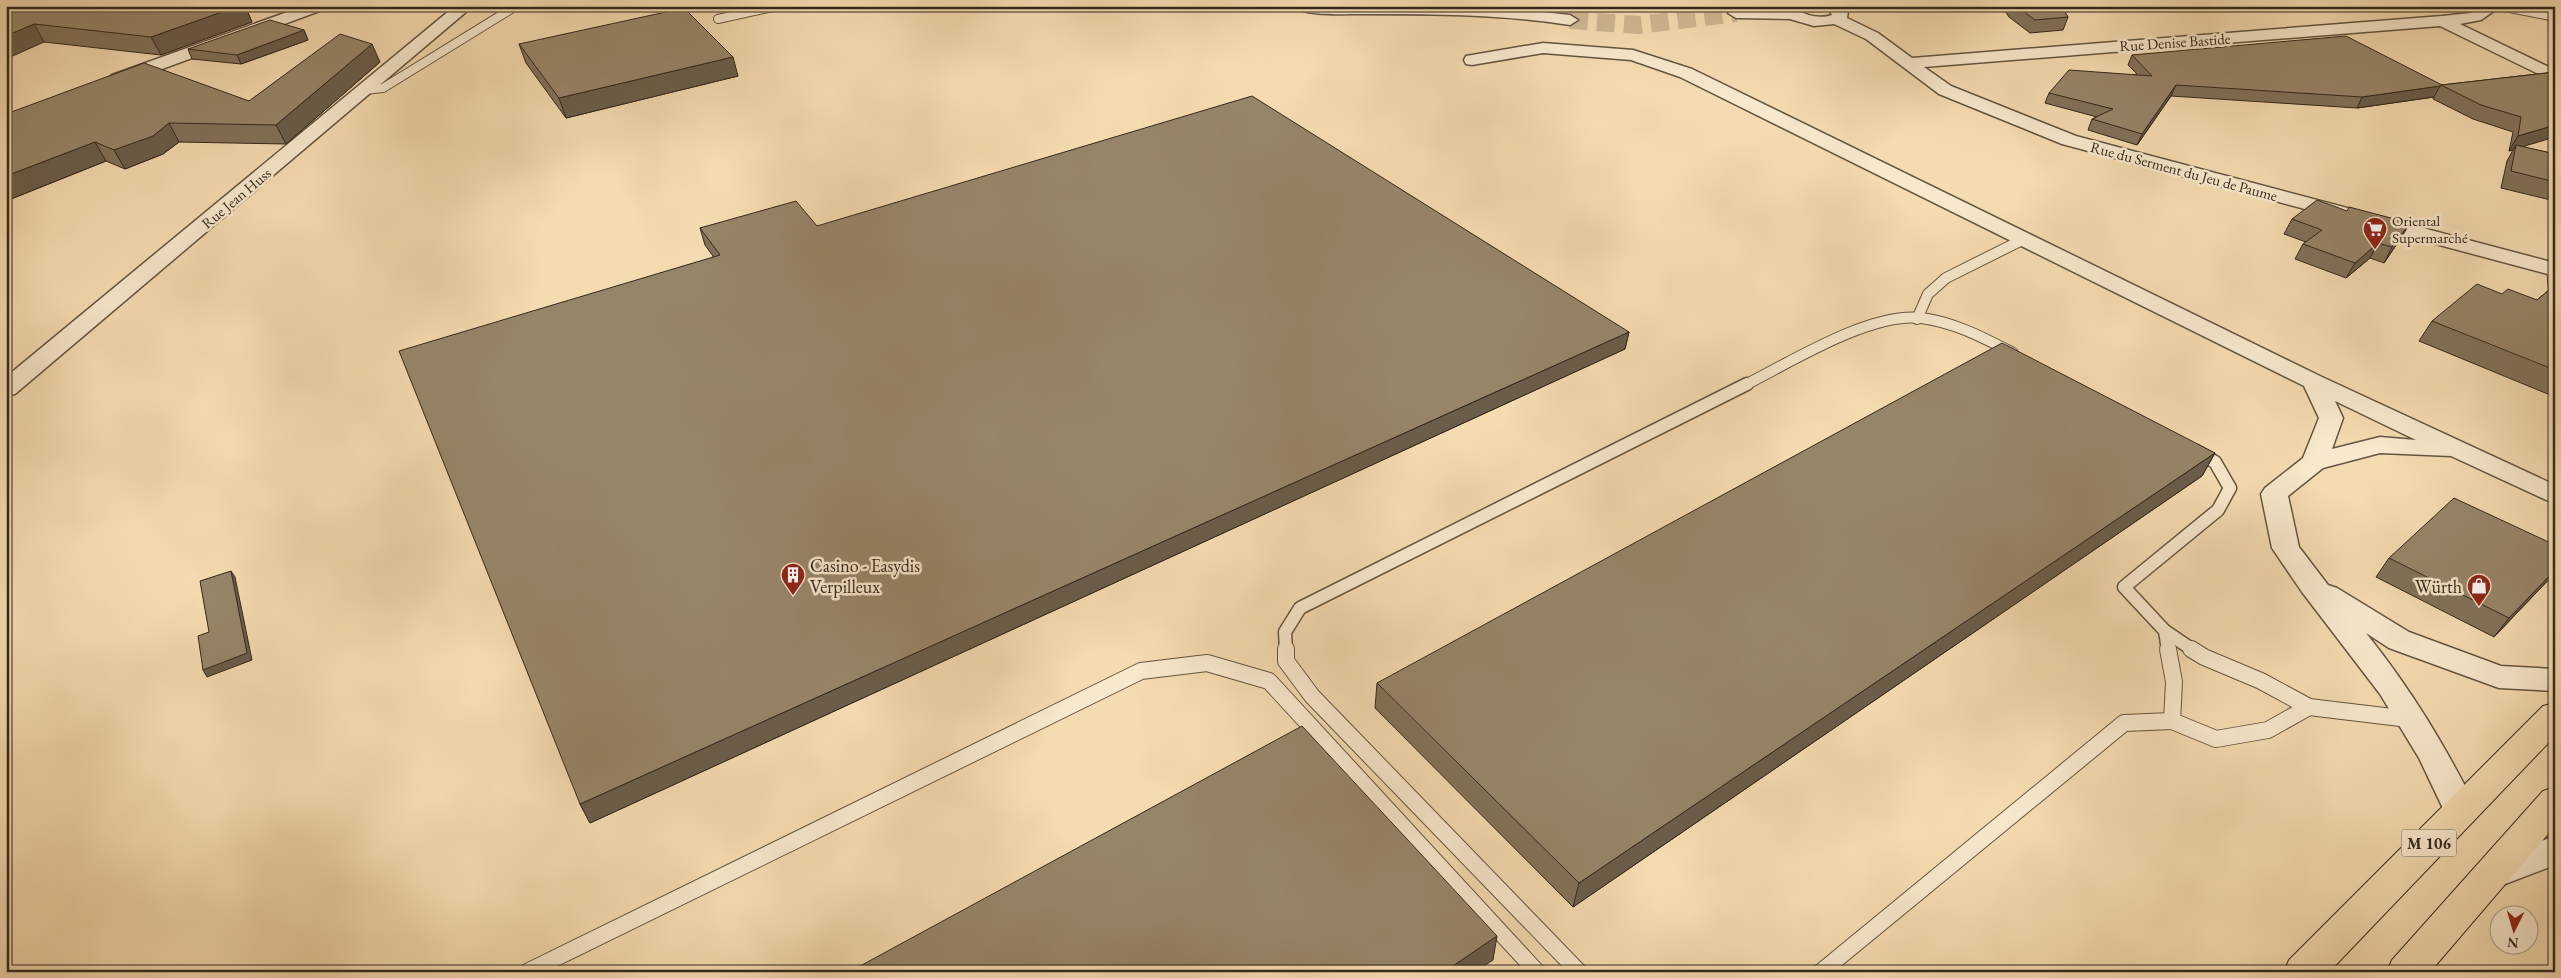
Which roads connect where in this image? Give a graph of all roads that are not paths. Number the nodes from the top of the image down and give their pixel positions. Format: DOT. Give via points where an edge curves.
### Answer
graph roads {
  1 [pos="319,6"];
  2 [pos="465,6"];
  3 [pos="516,6"];
  4 [pos="777,6"];
  5 [pos="1300,6"];
  6 [pos="2493,6"];
  7 [pos="2500,6"];
  8 [pos="1791,10"];
  9 [pos="1736,13"];
  10 [pos="1834,13"];
  11 [pos="2555,18"];
  12 [pos="718,19"];
  13 [pos="1570,20"];
  14 [pos="2442,21"];
  15 [pos="1472,60"];
  16 [pos="1907,64"];
  17 [pos="2555,77"];
  18 [pos="99,86"];
  19 [pos="364,90"];
  20 [pos="2024,239"];
  21 [pos="2553,270"];
  22 [pos="2555,300"];
  23 [pos="1917,319"];
  24 [pos="2028,361"];
  25 [pos="2314,382"];
  26 [pos="6,389"];
  27 [pos="2182,442"];
  28 [pos="2461,452"];
  29 [pos="2314,462"];
  30 [pos="2555,496"];
  31 [pos="2312,585"];
  32 [pos="2165,631"];
  33 [pos="2555,680"];
  34 [pos="2309,708"];
  35 [pos="2555,715"];
  36 [pos="2412,719"];
  37 [pos="2172,721"];
  38 [pos="2555,802"];
  39 [pos="2461,811"];
  40 [pos="2555,850"];
  41 [pos="2491,875"];
  42 [pos="527,972"];
  43 [pos="1537,972"];
  44 [pos="1579,972"];
  45 [pos="1821,972"];
  46 [pos="2303,972"];
  47 [pos="2406,972"];
  1 -- 18 [label="street"];
  2 -- 19 [label="street, Rue Jean Huss"];
  3 -- 19 [label="lane" via="383,88"];
  4 -- 12 [label="lane"];
  5 -- 13 [label="street" via="1334,11 1456,9"];
  6 -- 14 [label="street, Rue Denise Bastide" via="2475,17"];
  7 -- 11 [label="lane"];
  8 -- 9 [label="street"];
  8 -- 10 [label="street" via="1813,20"];
  10 -- 16 [label="street, Rue du Serment du Jeu de Paume" via="1872,36"];
  14 -- 16 [label="street, Rue Denise Bastide"];
  14 -- 17 [label="street"];
  15 -- 20 [label="street" via="1543,48 1632,55 1686,73"];
  16 -- 21 [label="street, Rue du Serment du Jeu de Paume" via="1945,90 2069,140"];
  19 -- 26 [label="street, Rue Jean Huss"];
  20 -- 23 [label="lane" via="1946,278 1928,294"];
  20 -- 25 [label="street"];
  21 -- 22 [label="lane"];
  23 -- 24 [label="lane" via="1929,319 1976,334"];
  23 -- 44 [label="lane" via="1888,319 1851,332 1300,608 1285,632 1286,661 1312,696"];
  25 -- 28 [label="street"];
  25 -- 29 [label="street" via="2331,418"];
  27 -- 32 [label="lane" via="2215,462 2230,488 2218,510 2124,587"];
  28 -- 29 [label="street" via="2380,445"];
  28 -- 30 [label="street"];
  29 -- 31 [label="street" via="2274,494 2286,548"];
  31 -- 33 [label="street" via="2400,640 2499,677"];
  31 -- 36 [label="street" via="2391,686"];
  32 -- 34 [label="lane" via="2204,657 2262,681"];
  32 -- 37 [label="lane" via="2174,682"];
  34 -- 36 [label="lane"];
  34 -- 37 [label="lane" via="2268,730 2216,739"];
  35 -- 39 [label="main road, M 106"];
  36 -- 39 [label="street"];
  37 -- 45 [label="lane" via="2124,723"];
  38 -- 41 [label="main road"];
  39 -- 46 [label="main road, M 106"];
  40 -- 41 [label="street"];
  41 -- 47 [label="main road"];
  42 -- 43 [label="lane" via="1141,670 1208,663 1269,681"];
}
